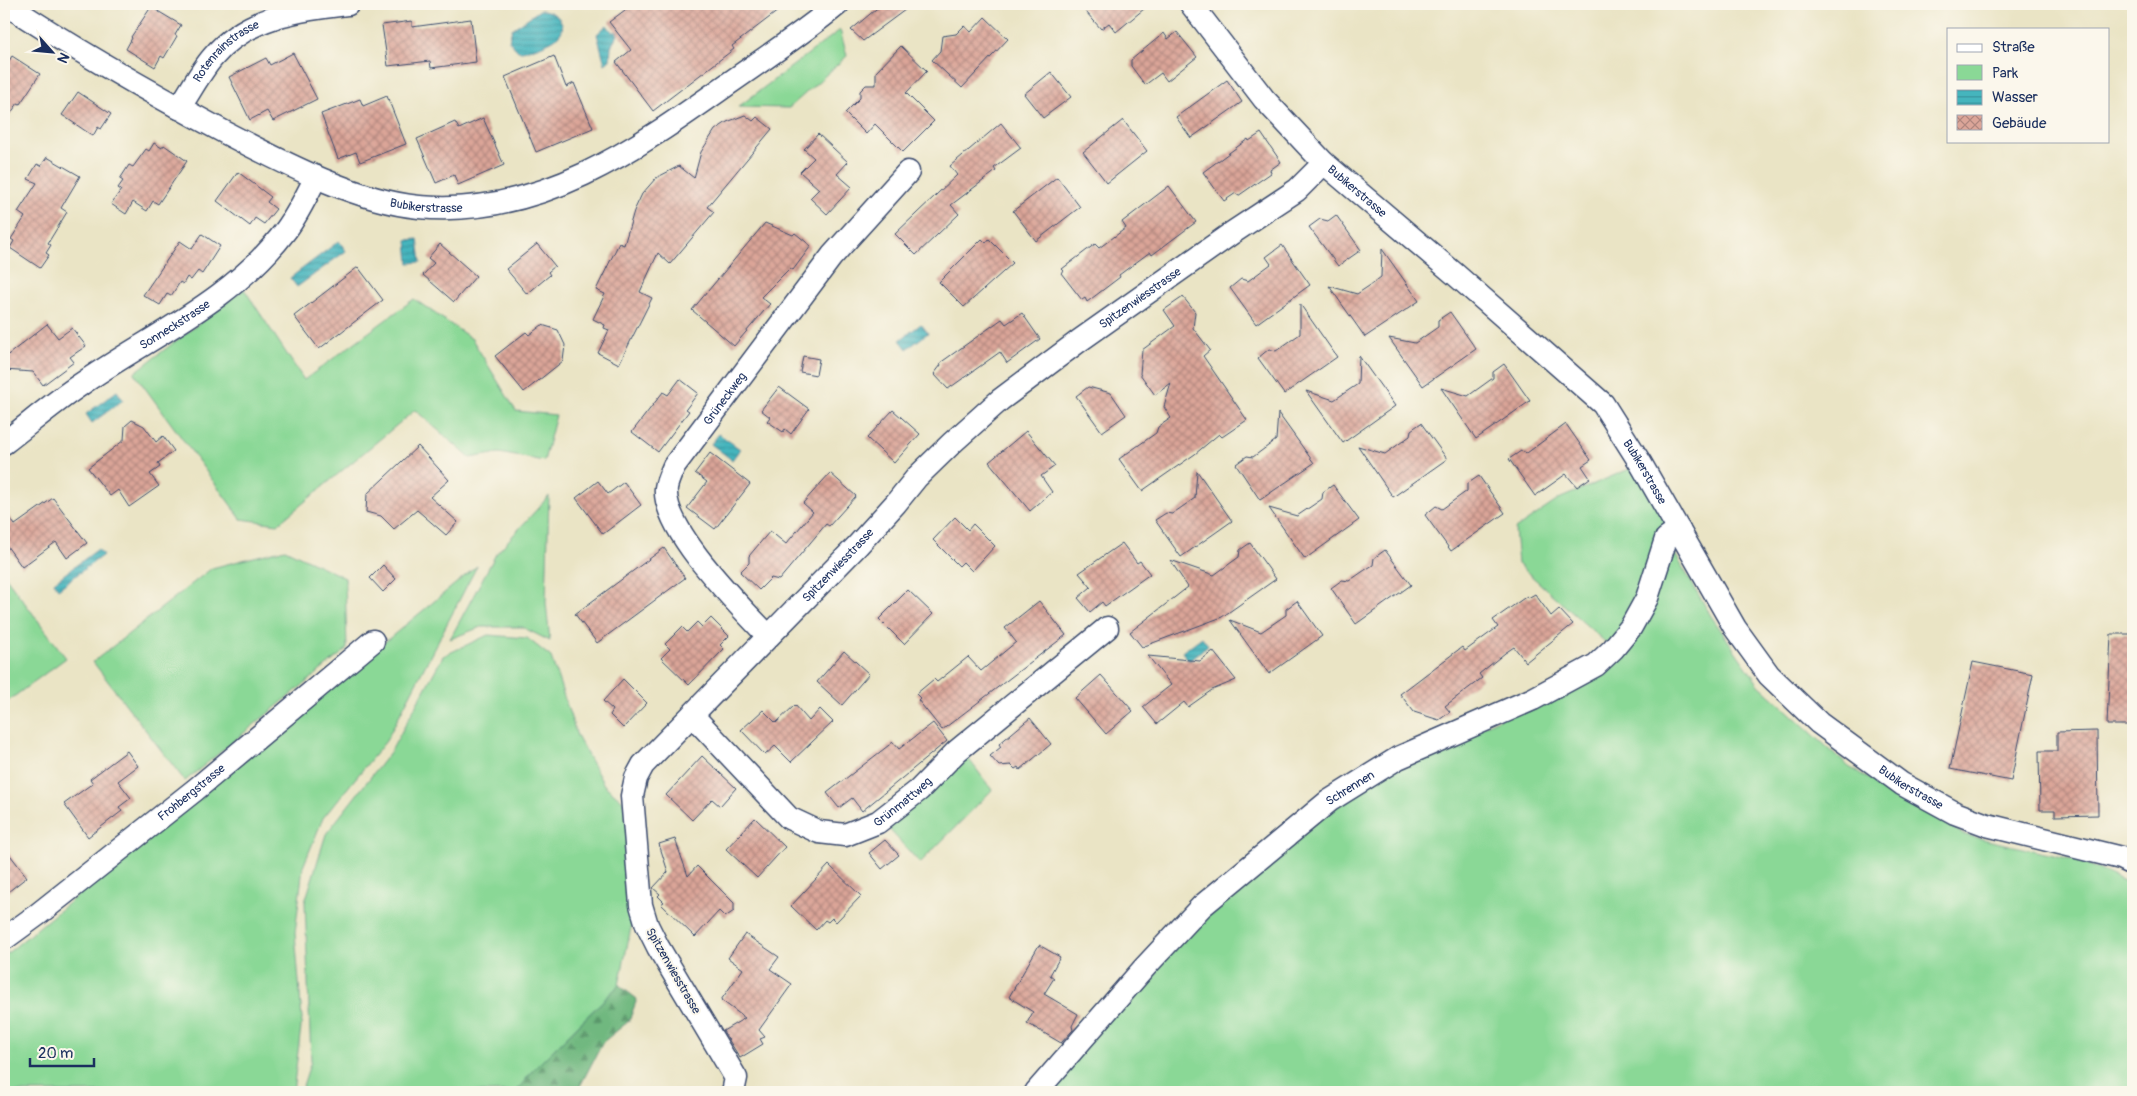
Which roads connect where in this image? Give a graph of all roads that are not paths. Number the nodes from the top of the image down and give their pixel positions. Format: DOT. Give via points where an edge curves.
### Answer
graph roads {
  1 [pos="6,4"];
  2 [pos="348,4"];
  3 [pos="838,4"];
  4 [pos="1191,4"];
  5 [pos="179,108"];
  6 [pos="1324,163"];
  7 [pos="908,172"];
  8 [pos="316,177"];
  9 [pos="4,443"];
  10 [pos="1679,530"];
  11 [pos="1107,628"];
  12 [pos="768,636"];
  13 [pos="373,641"];
  14 [pos="692,714"];
  15 [pos="2133,864"];
  16 [pos="4,939"];
  17 [pos="733,1092"];
  18 [pos="1036,1092"];
  1 -- 5 [label="street, Bubikerstrasse"];
  2 -- 5 [label="street, Rotenrainstrasse" via="305,9 250,27 213,57"];
  3 -- 8 [label="street, Bubikerstrasse" via="658,134 580,178 532,195 478,205 418,207 383,200"];
  4 -- 6 [label="street, Bubikerstrasse" via="1264,99"];
  5 -- 8 [label="street, Bubikerstrasse"];
  6 -- 10 [label="street, Bubikerstrasse" via="1603,404"];
  6 -- 12 [label="street, Spitzenwiesstrasse" via="1297,190 1000,400 921,472 857,546"];
  7 -- 12 [label="street, Grüneckweg" via="832,256 669,478 667,500 679,529 693,551"];
  8 -- 9 [label="street, Sonneckstrasse" via="285,232 256,264 228,288 79,386"];
  10 -- 15 [label="street, Bubikerstrasse" via="1735,628 1769,675 1819,723 1873,765 1954,813"];
  10 -- 18 [label="street, Schrennen" via="1666,539 1647,598 1631,627 1596,665 1533,699 1398,758 1329,802 1202,906"];
  11 -- 14 [label="street, Grünmattweg" via="957,751 919,790 878,822 845,834 819,832 790,818"];
  12 -- 14 [label="street, Spitzenwiesstrasse"];
  13 -- 16 [label="street, Frohbergstrasse" via="195,790"];
  14 -- 17 [label="street, Spitzenwiesstrasse" via="643,765 636,778 632,796 641,906 658,947 736,1078"];
}
